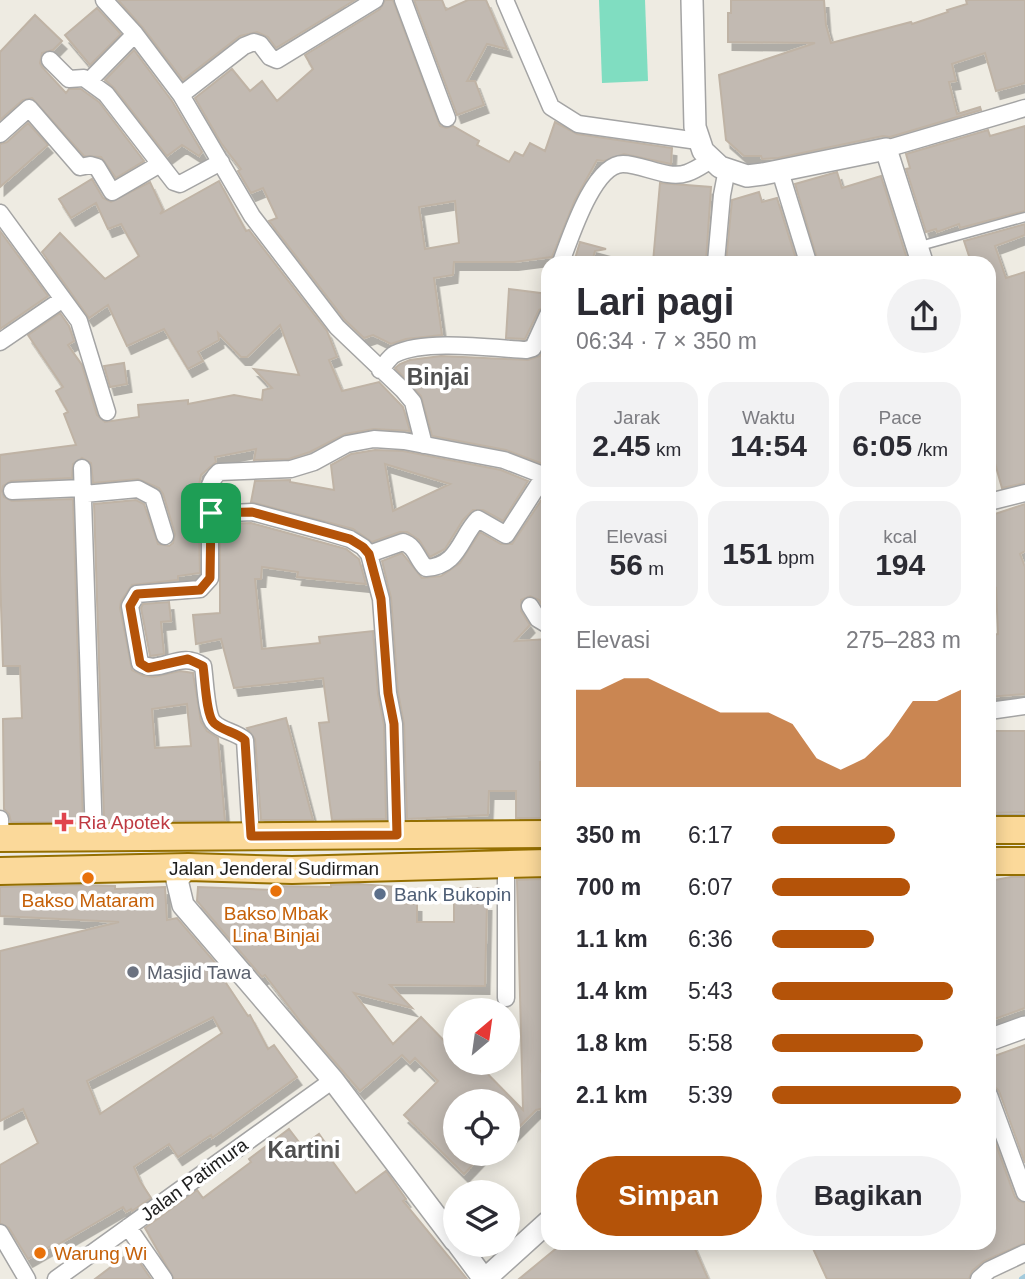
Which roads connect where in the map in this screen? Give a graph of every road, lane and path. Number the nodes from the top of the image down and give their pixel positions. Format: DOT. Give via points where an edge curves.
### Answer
graph roads {
  1 [pos="104,0"];
  2 [pos="375,0"];
  3 [pos="403,0"];
  4 [pos="505,0"];
  5 [pos="692,0"];
  6 [pos="135,34"];
  7 [pos="50,60"];
  8 [pos="89,81"];
  9 [pos="181,94"];
  10 [pos="1025,108"];
  11 [pos="447,118"];
  12 [pos="0,134"];
  13 [pos="698,141"];
  14 [pos="886,149"];
  15 [pos="220,162"];
  16 [pos="160,164"];
  17 [pos="720,165"];
  18 [pos="780,171"];
  19 [pos="0,213"];
  20 [pos="1025,217"];
  21 [pos="920,255"];
  22 [pos="563,256"];
  23 [pos="717,256"];
  24 [pos="806,256"];
  25 [pos="63,299"];
  26 [pos="541,330"];
  27 [pos="0,342"];
  28 [pos="380,370"];
  29 [pos="107,412"];
  30 [pos="424,445"];
  31 [pos="82,468"];
  32 [pos="541,475"];
  33 [pos="541,484"];
  34 [pos="12,491"];
  35 [pos="84,491"];
  36 [pos="1025,493"];
  37 [pos="996,500"];
  38 [pos="211,513"];
  39 [pos="165,536"];
  40 [pos="369,554"];
  41 [pos="530,606"];
  42 [pos="541,622"];
  43 [pos="1025,706"];
  44 [pos="996,710"];
  45 [pos="1025,830"];
  46 [pos="996,831"];
  47 [pos="0,832"];
  48 [pos="541,834"];
  49 [pos="397,835"];
  50 [pos="251,836"];
  51 [pos="290,836"];
  52 [pos="94,838"];
  53 [pos="1025,860"];
  54 [pos="996,861"];
  55 [pos="541,863"];
  56 [pos="506,864"];
  57 [pos="188,867"];
  58 [pos="292,870"];
  59 [pos="0,871"];
  60 [pos="506,998"];
  61 [pos="1025,1027"];
  62 [pos="996,1037"];
  63 [pos="333,1080"];
  64 [pos="996,1114"];
  65 [pos="1025,1193"];
  66 [pos="443,1225"];
  67 [pos="128,1227"];
  68 [pos="541,1228"];
  69 [pos="0,1233"];
  70 [pos="1025,1253"];
  71 [pos="467,1257"];
  72 [pos="27,1279"];
  73 [pos="56,1279"];
  74 [pos="164,1279"];
  75 [pos="484,1279"];
  76 [pos="979,1279"];
  1 -- 6 [label="street"];
  2 -- 9 [label="street" via="277,60 260,44 244,46"];
  3 -- 11 [label="street"];
  4 -- 13 [label="street" via="551,107 578,124"];
  5 -- 13 [label="street"];
  6 -- 8 [label="street"];
  6 -- 9 [label="street"];
  7 -- 8 [label="street" via="69,79"];
  8 -- 16 [label="street" via="106,94"];
  9 -- 15 [label="street"];
  10 -- 14 [label="street"];
  12 -- 16 [label="street" via="29,108 80,167 97,167 112,192"];
  13 -- 17 [label="street"];
  14 -- 18 [label="street"];
  14 -- 21 [label="street"];
  15 -- 16 [label="street" via="180,184"];
  15 -- 28 [label="street" via="252,216 337,327"];
  17 -- 18 [label="street" via="747,176"];
  17 -- 22 [label="street" via="678,175 621,164 610,168 596,182"];
  17 -- 23 [label="street"];
  18 -- 24 [label="street"];
  19 -- 25 [label="street"];
  20 -- 21 [label="lane"];
  25 -- 27 [label="street"];
  25 -- 29 [label="street" via="79,321"];
  26 -- 28 [label="street" via="533,348 526,350 439,346 408,350 393,355"];
  28 -- 30 [label="street" via="413,402"];
  30 -- 32 [label="street" via="504,460"];
  30 -- 38 [label="street" via="374,439 347,444 291,470 219,472 209,485"];
  31 -- 35 [label="street"];
  33 -- 40 [label="street" via="506,535 478,519 456,553 433,567 426,568 407,543"];
  34 -- 35 [label="street"];
  35 -- 39 [label="street" via="145,491 153,497"];
  35 -- 52 [label="street"];
  36 -- 37 [label="street"];
  38 -- 40 [label="street" via="252,512 350,539"];
  38 -- 50 [label="street" via="210,578 206,584 200,590 137,594 130,606 140,663 148,668 188,659 203,666 210,718 245,740"];
  40 -- 49 [label="street" via="381,599 394,724"];
  41 -- 42 [label="street"];
  43 -- 44 [label="street"];
  45 -- 46 [label="main road"];
  47 -- 52 [label="main road, Jalan Jenderal Sudirman"];
  48 -- 49 [label="main road, Jalan Jenderal Sudirman"];
  49 -- 51 [label="main road, Jalan Jenderal Sudirman"];
  50 -- 51 [label="main road, Jalan Jenderal Sudirman"];
  50 -- 52 [label="main road, Jalan Jenderal Sudirman"];
  51 -- 58 [label="main road"];
  53 -- 54 [label="main road"];
  55 -- 56 [label="main road, Jalan Jenderal Sudirman"];
  56 -- 58 [label="main road, Jalan Jenderal Sudirman"];
  56 -- 60 [label="street"];
  57 -- 58 [label="main road, Jalan Jenderal Sudirman"];
  57 -- 59 [label="main road, Jalan Jenderal Sudirman"];
  57 -- 63 [label="street" via="177,880 183,905"];
  61 -- 62 [label="street"];
  63 -- 66 [label="street"];
  63 -- 67 [label="street, Jalan Patimura"];
  64 -- 65 [label="street"];
  67 -- 73 [label="street, Jalan Patimura"];
  67 -- 74 [label="street"];
  68 -- 75 [label="street"];
  69 -- 72 [label="street"];
  70 -- 76 [label="street"];
  71 -- 75 [label="street"];
}
